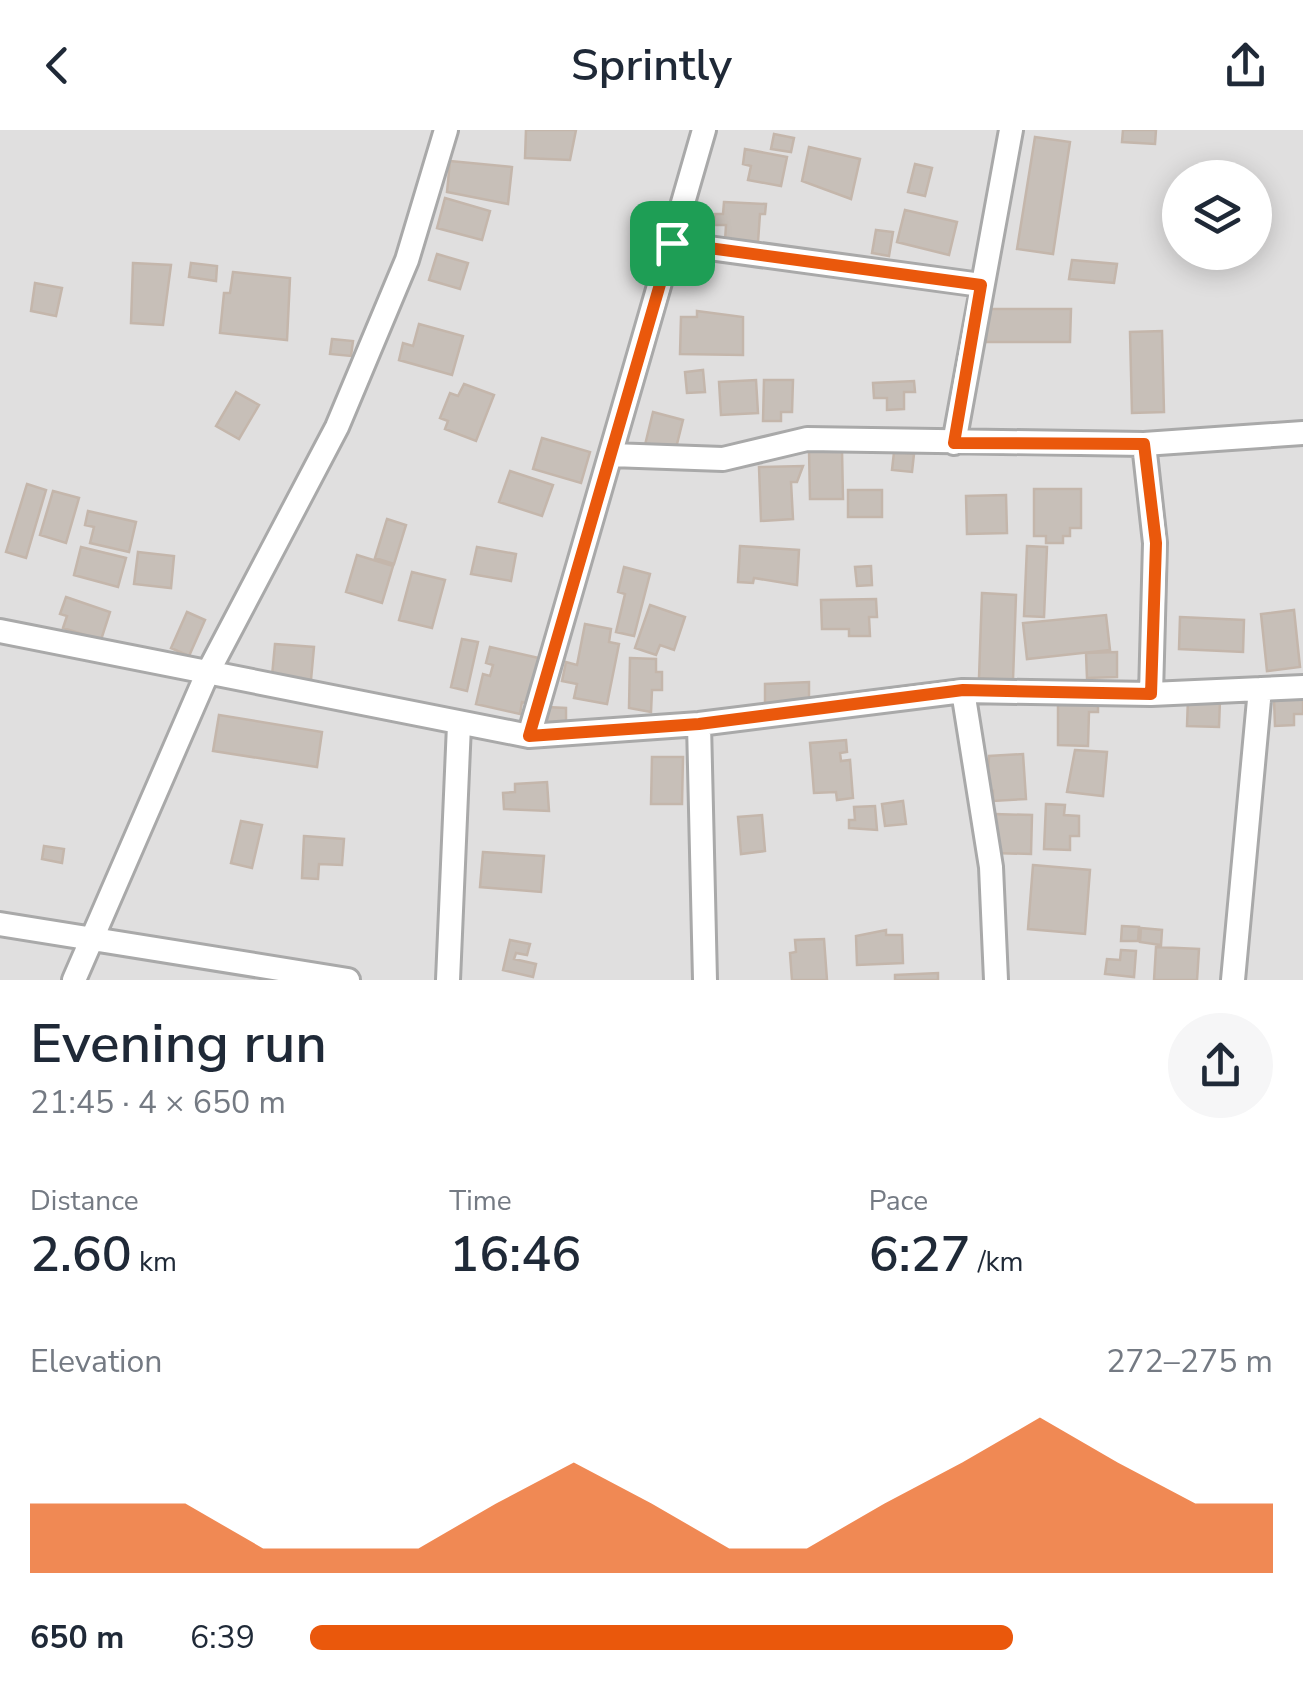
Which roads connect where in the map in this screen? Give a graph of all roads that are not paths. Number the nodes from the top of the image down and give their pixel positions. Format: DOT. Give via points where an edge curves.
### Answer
graph roads {
  1 [pos="446,130"];
  2 [pos="704,130"];
  3 [pos="1011,130"];
  4 [pos="672,243"];
  5 [pos="981,285"];
  6 [pos="1303,432"];
  7 [pos="954,443"];
  8 [pos="1144,444"];
  9 [pos="611,455"];
  10 [pos="0,631"];
  11 [pos="207,674"];
  12 [pos="1303,686"];
  13 [pos="1260,689"];
  14 [pos="963,690"];
  15 [pos="1151,694"];
  16 [pos="699,724"];
  17 [pos="459,725"];
  18 [pos="529,736"];
  19 [pos="0,924"];
  20 [pos="94,938"];
  21 [pos="74,980"];
  22 [pos="348,980"];
  23 [pos="448,980"];
  24 [pos="705,980"];
  25 [pos="996,980"];
  26 [pos="1233,980"];
  1 -- 11 [label="street" via="407,260 344,410"];
  2 -- 4 [label="street"];
  3 -- 5 [label="street"];
  4 -- 5 [label="street"];
  4 -- 9 [label="street"];
  5 -- 7 [label="street"];
  6 -- 8 [label="street"];
  7 -- 8 [label="street"];
  7 -- 9 [label="street" via="807,439 723,459"];
  8 -- 15 [label="street" via="1156,543"];
  9 -- 18 [label="street"];
  10 -- 11 [label="street"];
  11 -- 17 [label="street"];
  11 -- 20 [label="street"];
  12 -- 13 [label="street"];
  13 -- 15 [label="street"];
  13 -- 26 [label="street"];
  14 -- 15 [label="street"];
  14 -- 16 [label="street"];
  14 -- 25 [label="street" via="992,867"];
  16 -- 18 [label="street"];
  16 -- 24 [label="street"];
  17 -- 18 [label="street"];
  17 -- 23 [label="street"];
  19 -- 20 [label="street"];
  20 -- 21 [label="street"];
  20 -- 22 [label="street"];
}
